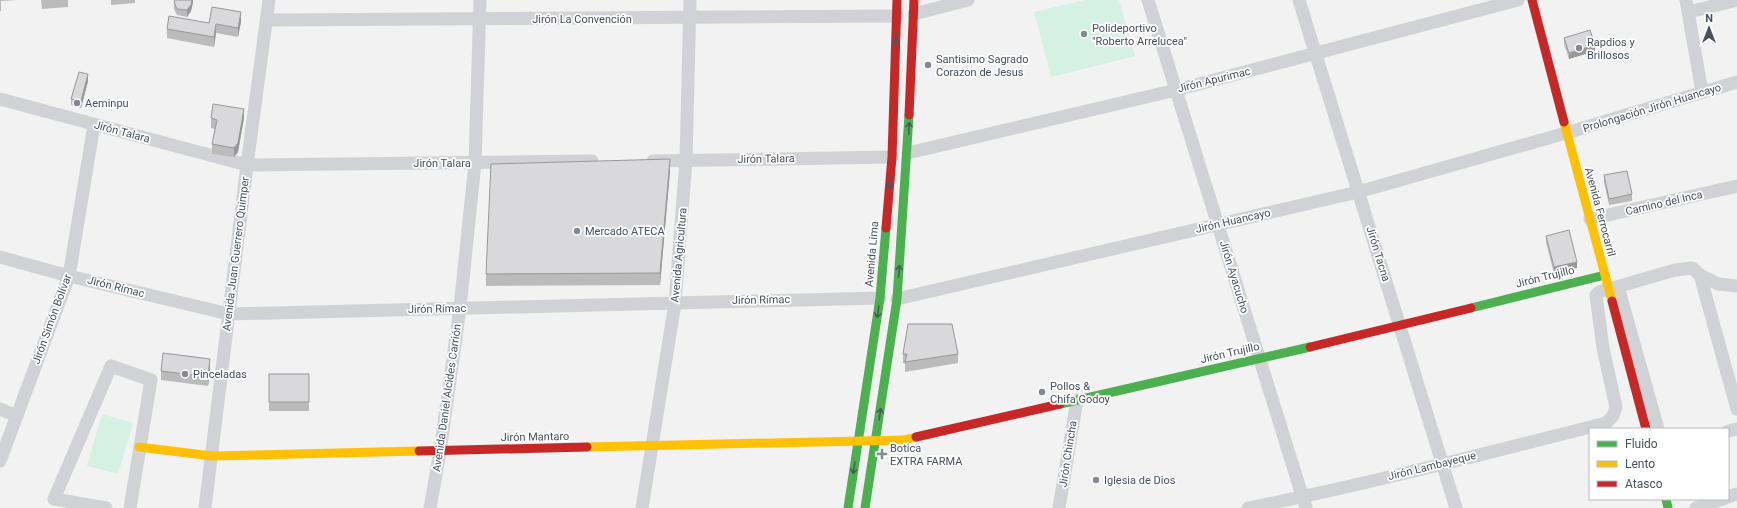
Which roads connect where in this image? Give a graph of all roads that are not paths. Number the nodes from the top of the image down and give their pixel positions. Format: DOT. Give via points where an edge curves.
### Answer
graph roads {
  1 [pos="269,0"];
  2 [pos="480,0"];
  3 [pos="690,0"];
  4 [pos="897,0"];
  5 [pos="914,0"];
  6 [pos="968,0"];
  7 [pos="1148,0"];
  8 [pos="1300,0"];
  9 [pos="1518,0"];
  10 [pos="1532,0"];
  11 [pos="1737,0"];
  12 [pos="1687,6"];
  13 [pos="914,14"];
  14 [pos="897,16"];
  15 [pos="690,18"];
  16 [pos="479,19"];
  17 [pos="267,20"];
  18 [pos="1316,54"];
  19 [pos="1737,82"];
  20 [pos="1176,90"];
  21 [pos="1702,92"];
  22 [pos="0,99"];
  23 [pos="94,125"];
  24 [pos="1566,133"];
  25 [pos="908,153"];
  26 [pos="892,158"];
  27 [pos="686,160"];
  28 [pos="608,161"];
  29 [pos="639,161"];
  30 [pos="475,163"];
  31 [pos="247,165"];
  32 [pos="1737,186"];
  33 [pos="1358,192"];
  34 [pos="1590,219"];
  35 [pos="1217,225"];
  36 [pos="0,257"];
  37 [pos="1605,275"];
  38 [pos="69,276"];
  39 [pos="1700,276"];
  40 [pos="1737,286"];
  41 [pos="1613,288"];
  42 [pos="880,298"];
  43 [pos="897,299"];
  44 [pos="675,303"];
  45 [pos="460,308"];
  46 [pos="229,314"];
  47 [pos="1400,326"];
  48 [pos="1259,358"];
  49 [pos="1077,400"];
  50 [pos="0,409"];
  51 [pos="1737,409"];
  52 [pos="17,416"];
  53 [pos="1646,428"];
  54 [pos="1658,428"];
  55 [pos="858,442"];
  56 [pos="876,442"];
  57 [pos="139,447"];
  58 [pos="652,447"];
  59 [pos="440,452"];
  60 [pos="212,456"];
  61 [pos="0,461"];
  62 [pos="1442,464"];
  63 [pos="1720,500"];
  64 [pos="1305,503"];
  65 [pos="106,508"];
  66 [pos="130,508"];
  67 [pos="205,508"];
  68 [pos="430,508"];
  69 [pos="642,508"];
  70 [pos="848,508"];
  71 [pos="865,508"];
  72 [pos="1059,508"];
  73 [pos="1248,508"];
  74 [pos="1456,508"];
  75 [pos="1696,508"];
  1 -- 17 [label="street, Avenida Juan Guerrero Quimper"];
  2 -- 16 [label="street, Avenida Daniel Alcides Carrión"];
  3 -- 15 [label="street, Avenida Agricultura"];
  4 -- 14 [label="street, Avenida Lima"];
  5 -- 13 [label="street"];
  6 -- 13 [label="street"];
  7 -- 20 [label="street, Jirón Ayacucho"];
  8 -- 18 [label="street, Jirón Tacna"];
  9 -- 18 [label="street, Jirón Apurimac"];
  10 -- 24 [label="street, Avenida Ferrocarril"];
  11 -- 12 [label="street"];
  12 -- 21 [label="street"];
  25 -- 13 [label="street, one-way"];
  14 -- 15 [label="street, Jirón La Convención"];
  14 -- 26 [label="street, Avenida Lima, one-way"];
  15 -- 16 [label="street, Jirón La Convención"];
  15 -- 27 [label="street, Avenida Agricultura"];
  16 -- 17 [label="street, Jirón La Convención"];
  16 -- 30 [label="street, Avenida Daniel Alcides Carrión"];
  17 -- 31 [label="street, Avenida Juan Guerrero Quimper"];
  18 -- 20 [label="street, Jirón Apurimac"];
  18 -- 33 [label="street, Jirón Tacna"];
  19 -- 21 [label="street, Prolongación Jirón Huancayo"];
  20 -- 25 [label="street, Jirón Apurimac"];
  20 -- 35 [label="street, Jirón Ayacucho"];
  21 -- 24 [label="street, Prolongación Jirón Huancayo"];
  22 -- 23 [label="street, Jirón Talara"];
  23 -- 31 [label="street, Jirón Talara"];
  23 -- 38 [label="street, Jirón Simón Bolívar"];
  24 -- 33 [label="street, Jirón Huancayo"];
  24 -- 34 [label="street, Avenida Ferrocarril"];
  43 -- 25 [label="street, one-way"];
  26 -- 27 [label="street, Jirón Talara"];
  26 -- 42 [label="street, Avenida Lima, one-way"];
  27 -- 29 [label="street, Jirón Talara"];
  27 -- 44 [label="street, Avenida Agricultura"];
  28 -- 30 [label="street, Jirón Talara"];
  30 -- 31 [label="street, Jirón Talara"];
  30 -- 45 [label="street, Avenida Daniel Alcides Carrión"];
  31 -- 46 [label="street, Avenida Juan Guerrero Quimper"];
  32 -- 34 [label="street, Camino del Inca"];
  33 -- 35 [label="street, Jirón Huancayo"];
  33 -- 47 [label="street, Jirón Tacna"];
  34 -- 37 [label="street, Avenida Ferrocarril"];
  35 -- 43 [label="street, Jirón Huancayo"];
  35 -- 48 [label="street, Jirón Ayacucho"];
  36 -- 38 [label="street, Jirón Rímac"];
  37 -- 41 [label="street, Avenida Ferrocarril"];
  37 -- 47 [label="street, Jirón Trujillo"];
  38 -- 46 [label="street, Jirón Rímac"];
  38 -- 52 [label="street, Jirón Simón Bolívar"];
  39 -- 40 [label="street" via="1718,284"];
  39 -- 41 [label="street" via="1692,268 1675,270"];
  39 -- 51 [label="street"];
  41 -- 53 [label="street, Avenida Ferrocarril"];
  41 -- 54 [label="street"];
  41 -- 62 [label="street, Jirón Lambayeque" via="1596,295 1595,299 1616,407 1613,416 1606,423"];
  42 -- 44 [label="street, Jirón Rímac"];
  42 -- 55 [label="street, Avenida Lima, one-way"];
  56 -- 43 [label="street, one-way"];
  44 -- 45 [label="street, Jirón Rímac"];
  44 -- 58 [label="street, Avenida Agricultura"];
  45 -- 46 [label="street, Jirón Rímac"];
  45 -- 59 [label="street, Avenida Daniel Alcides Carrión"];
  46 -- 60 [label="street, Avenida Juan Guerrero Quimper"];
  47 -- 48 [label="street, Jirón Trujillo"];
  47 -- 62 [label="street, Jirón Tacna"];
  48 -- 49 [label="street, Jirón Trujillo"];
  48 -- 64 [label="street, Jirón Ayacucho"];
  49 -- 56 [label="street, Jirón Trujillo" via="904,440"];
  49 -- 72 [label="street, Jirón Chincha"];
  50 -- 52 [label="street"];
  52 -- 61 [label="street, Jirón Simón Bolívar"];
  55 -- 56 [label="street, Jirón Trujillo"];
  55 -- 58 [label="street, Jirón Mantaro"];
  55 -- 70 [label="street, Avenida Lima, one-way"];
  56 -- 71 [label="street"];
  57 -- 60 [label="street, Jirón Mantaro"];
  57 -- 65 [label="street" via="151,380 111,366 54,499"];
  57 -- 66 [label="street"];
  58 -- 59 [label="street, Jirón Mantaro"];
  58 -- 69 [label="street, Avenida Agricultura"];
  59 -- 60 [label="street, Jirón Mantaro"];
  59 -- 68 [label="street, Avenida Daniel Alcides Carrión"];
  60 -- 67 [label="street, Avenida Juan Guerrero Quimper"];
  62 -- 64 [label="street, Jirón Lambayeque"];
  62 -- 74 [label="street, Jirón Tacna"];
  63 -- 75 [label="street"];
  64 -- 73 [label="street, Jirón Lambayeque"];
}
